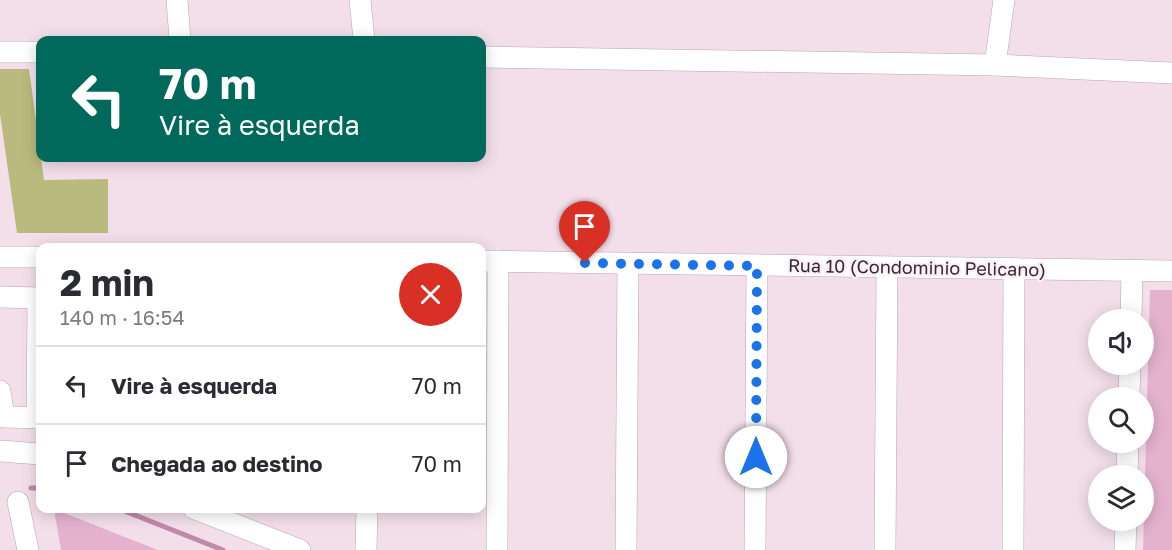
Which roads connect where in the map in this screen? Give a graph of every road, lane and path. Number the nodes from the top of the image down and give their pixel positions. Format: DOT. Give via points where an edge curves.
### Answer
graph roads {
  1 [pos="177,0"];
  2 [pos="360,0"];
  3 [pos="1004,0"];
  4 [pos="180,36"];
  5 [pos="364,36"];
  6 [pos="0,52"];
  7 [pos="36,52"];
  8 [pos="486,57"];
  9 [pos="995,64"];
  10 [pos="1172,74"];
  11 [pos="0,257"];
  12 [pos="36,257"];
  13 [pos="490,261"];
  14 [pos="628,264"];
  15 [pos="757,266"];
  16 [pos="887,268"];
  17 [pos="1014,268"];
  18 [pos="1132,271"];
  19 [pos="1172,271"];
  20 [pos="0,297"];
  21 [pos="36,298"];
  22 [pos="1131,309"];
  23 [pos="0,391"];
  24 [pos="36,418"];
  25 [pos="0,452"];
  26 [pos="36,454"];
  27 [pos="18,502"];
  28 [pos="219,513"];
  29 [pos="367,513"];
  30 [pos="239,517"];
  31 [pos="1126,531"];
  32 [pos="28,550"];
  33 [pos="300,550"];
  34 [pos="366,550"];
  35 [pos="497,550"];
  36 [pos="626,550"];
  37 [pos="755,550"];
  38 [pos="885,550"];
  39 [pos="1013,550"];
  40 [pos="1125,550"];
  1 -- 4 [label="street"];
  2 -- 5 [label="street"];
  3 -- 9 [label="street"];
  6 -- 7 [label="street"];
  8 -- 9 [label="street"];
  9 -- 10 [label="street"];
  11 -- 12 [label="street"];
  13 -- 14 [label="street, Rua 10 (Condominio Pelicano)"];
  13 -- 35 [label="street"];
  14 -- 15 [label="street, Rua 10 (Condominio Pelicano)"];
  14 -- 36 [label="street"];
  15 -- 16 [label="street, Rua 10 (Condominio Pelicano)"];
  15 -- 37 [label="street"];
  16 -- 17 [label="street, Rua 10 (Condominio Pelicano)"];
  16 -- 38 [label="street"];
  17 -- 18 [label="street, Rua 10 (Condominio Pelicano)"];
  17 -- 39 [label="street"];
  18 -- 19 [label="street, Rua 10 (Condominio Pelicano)"];
  18 -- 22 [label="street"];
  20 -- 21 [label="street"];
  23 -- 24 [label="street" via="4,417"];
  25 -- 26 [label="street"];
  27 -- 32 [label="street"];
  28 -- 30 [label="street"];
  29 -- 34 [label="street"];
  30 -- 33 [label="street"];
  31 -- 40 [label="street"];
}
